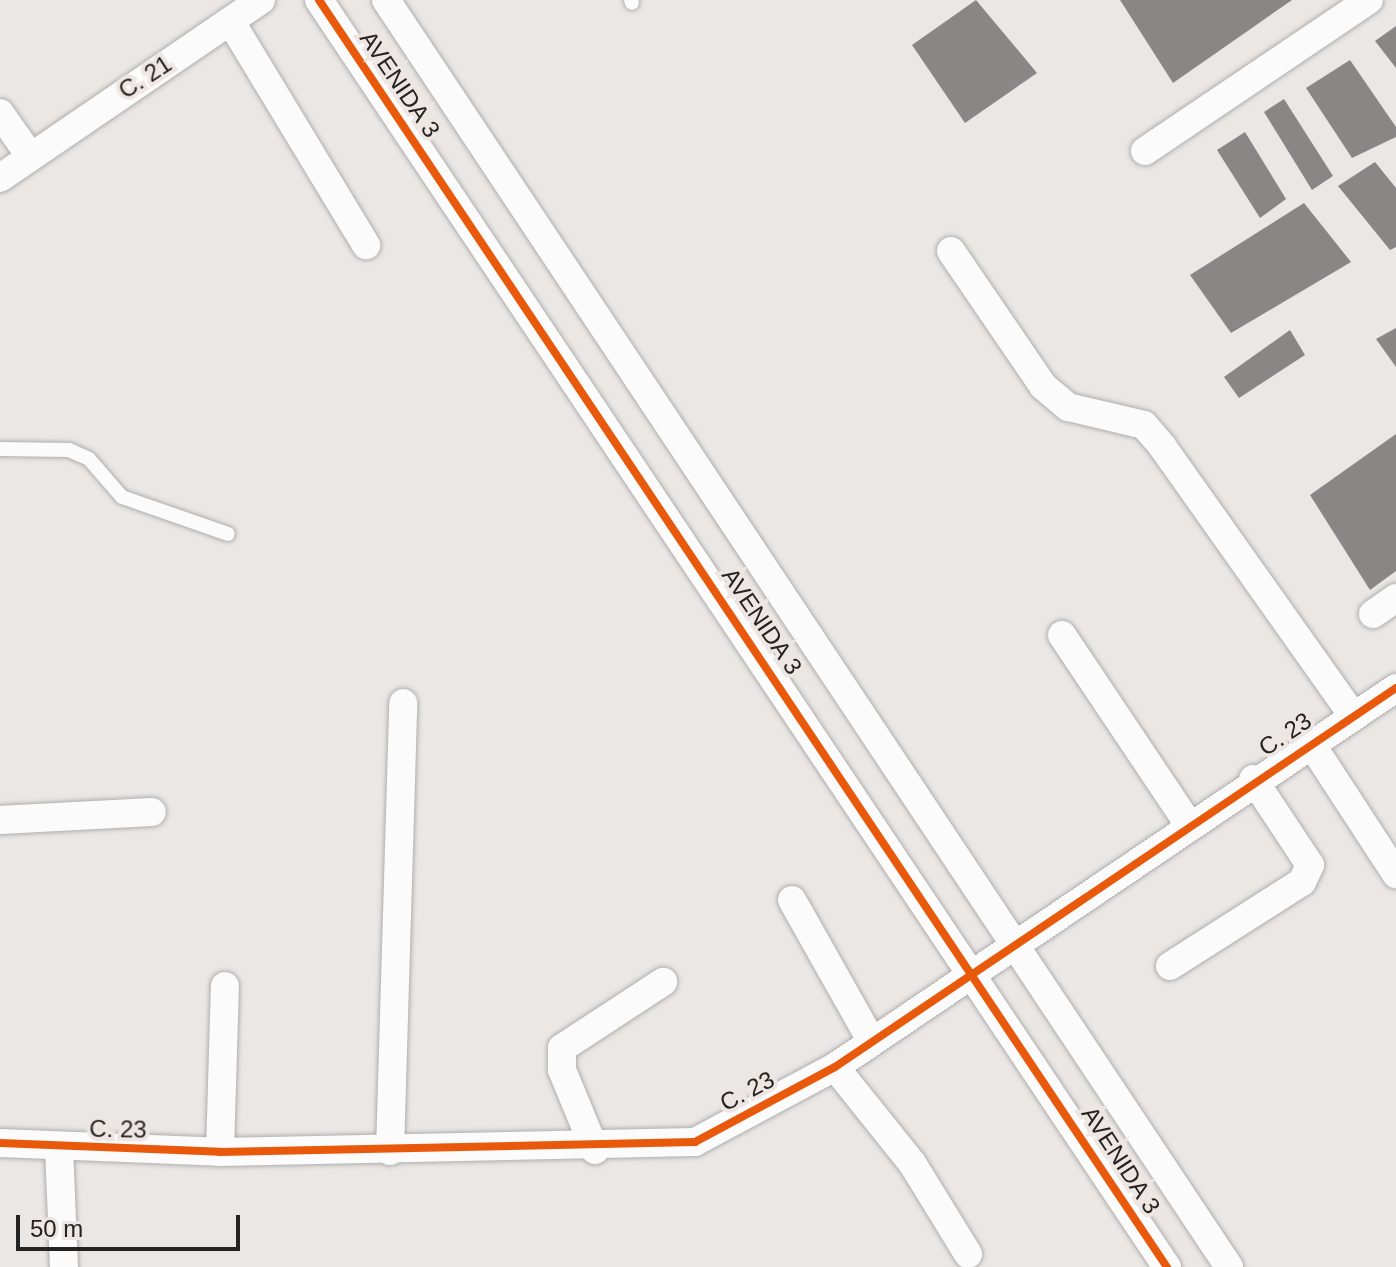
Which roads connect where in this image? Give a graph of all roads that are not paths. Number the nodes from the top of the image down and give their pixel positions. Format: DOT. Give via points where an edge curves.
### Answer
graph roads {
  1 [pos="261,0"];
  2 [pos="319,0"];
  3 [pos="386,0"];
  4 [pos="1369,0"];
  5 [pos="231,22"];
  6 [pos="0,113"];
  7 [pos="1145,151"];
  8 [pos="28,153"];
  9 [pos="0,178"];
  10 [pos="366,245"];
  11 [pos="951,251"];
  12 [pos="0,449"];
  13 [pos="228,534"];
  14 [pos="1062,635"];
  15 [pos="1396,688"];
  16 [pos="403,703"];
  17 [pos="1352,714"];
  18 [pos="1310,742"];
  19 [pos="1253,779"];
  20 [pos="152,812"];
  21 [pos="0,820"];
  22 [pos="1190,826"];
  23 [pos="1396,874"];
  24 [pos="792,900"];
  25 [pos="1019,942"];
  26 [pos="1170,966"];
  27 [pos="974,971"];
  28 [pos="663,982"];
  29 [pos="225,986"];
  30 [pos="871,1040"];
  31 [pos="835,1067"];
  32 [pos="0,1143"];
  33 [pos="59,1148"];
  34 [pos="595,1150"];
  35 [pos="390,1151"];
  36 [pos="220,1152"];
  37 [pos="968,1254"];
  38 [pos="64,1267"];
  39 [pos="1167,1267"];
  40 [pos="1229,1267"];
  1 -- 5 [label="street, C. 21"];
  2 -- 27 [label="street, AVENIDA 3"];
  3 -- 25 [label="street, AVENIDA 3"];
  4 -- 7 [label="street"];
  5 -- 8 [label="street, C. 21"];
  5 -- 10 [label="street"];
  6 -- 8 [label="street"];
  8 -- 9 [label="street, C. 21"];
  11 -- 17 [label="street" via="1043,386 1068,407 1144,425"];
  12 -- 13 [label="lane" via="69,450 89,459 122,497"];
  14 -- 22 [label="street"];
  15 -- 17 [label="street, C. 23"];
  16 -- 35 [label="street"];
  17 -- 18 [label="street, C. 23"];
  18 -- 19 [label="street, C. 23"];
  18 -- 23 [label="street"];
  19 -- 22 [label="street, C. 23"];
  19 -- 26 [label="street" via="1310,865 1302,882"];
  20 -- 21 [label="street"];
  22 -- 25 [label="street, C. 23"];
  24 -- 30 [label="street"];
  25 -- 27 [label="street, C. 23"];
  25 -- 40 [label="street, AVENIDA 3"];
  27 -- 30 [label="street, C. 23"];
  27 -- 39 [label="street, AVENIDA 3"];
  28 -- 34 [label="street" via="562,1048 562,1070"];
  29 -- 36 [label="street"];
  30 -- 31 [label="street, C. 23"];
  31 -- 34 [label="street, C. 23" via="695,1142"];
  31 -- 37 [label="street" via="912,1163"];
  32 -- 33 [label="street, C. 23"];
  33 -- 36 [label="street, C. 23"];
  33 -- 38 [label="street"];
  34 -- 35 [label="street, C. 23"];
  35 -- 36 [label="street, C. 23"];
}
